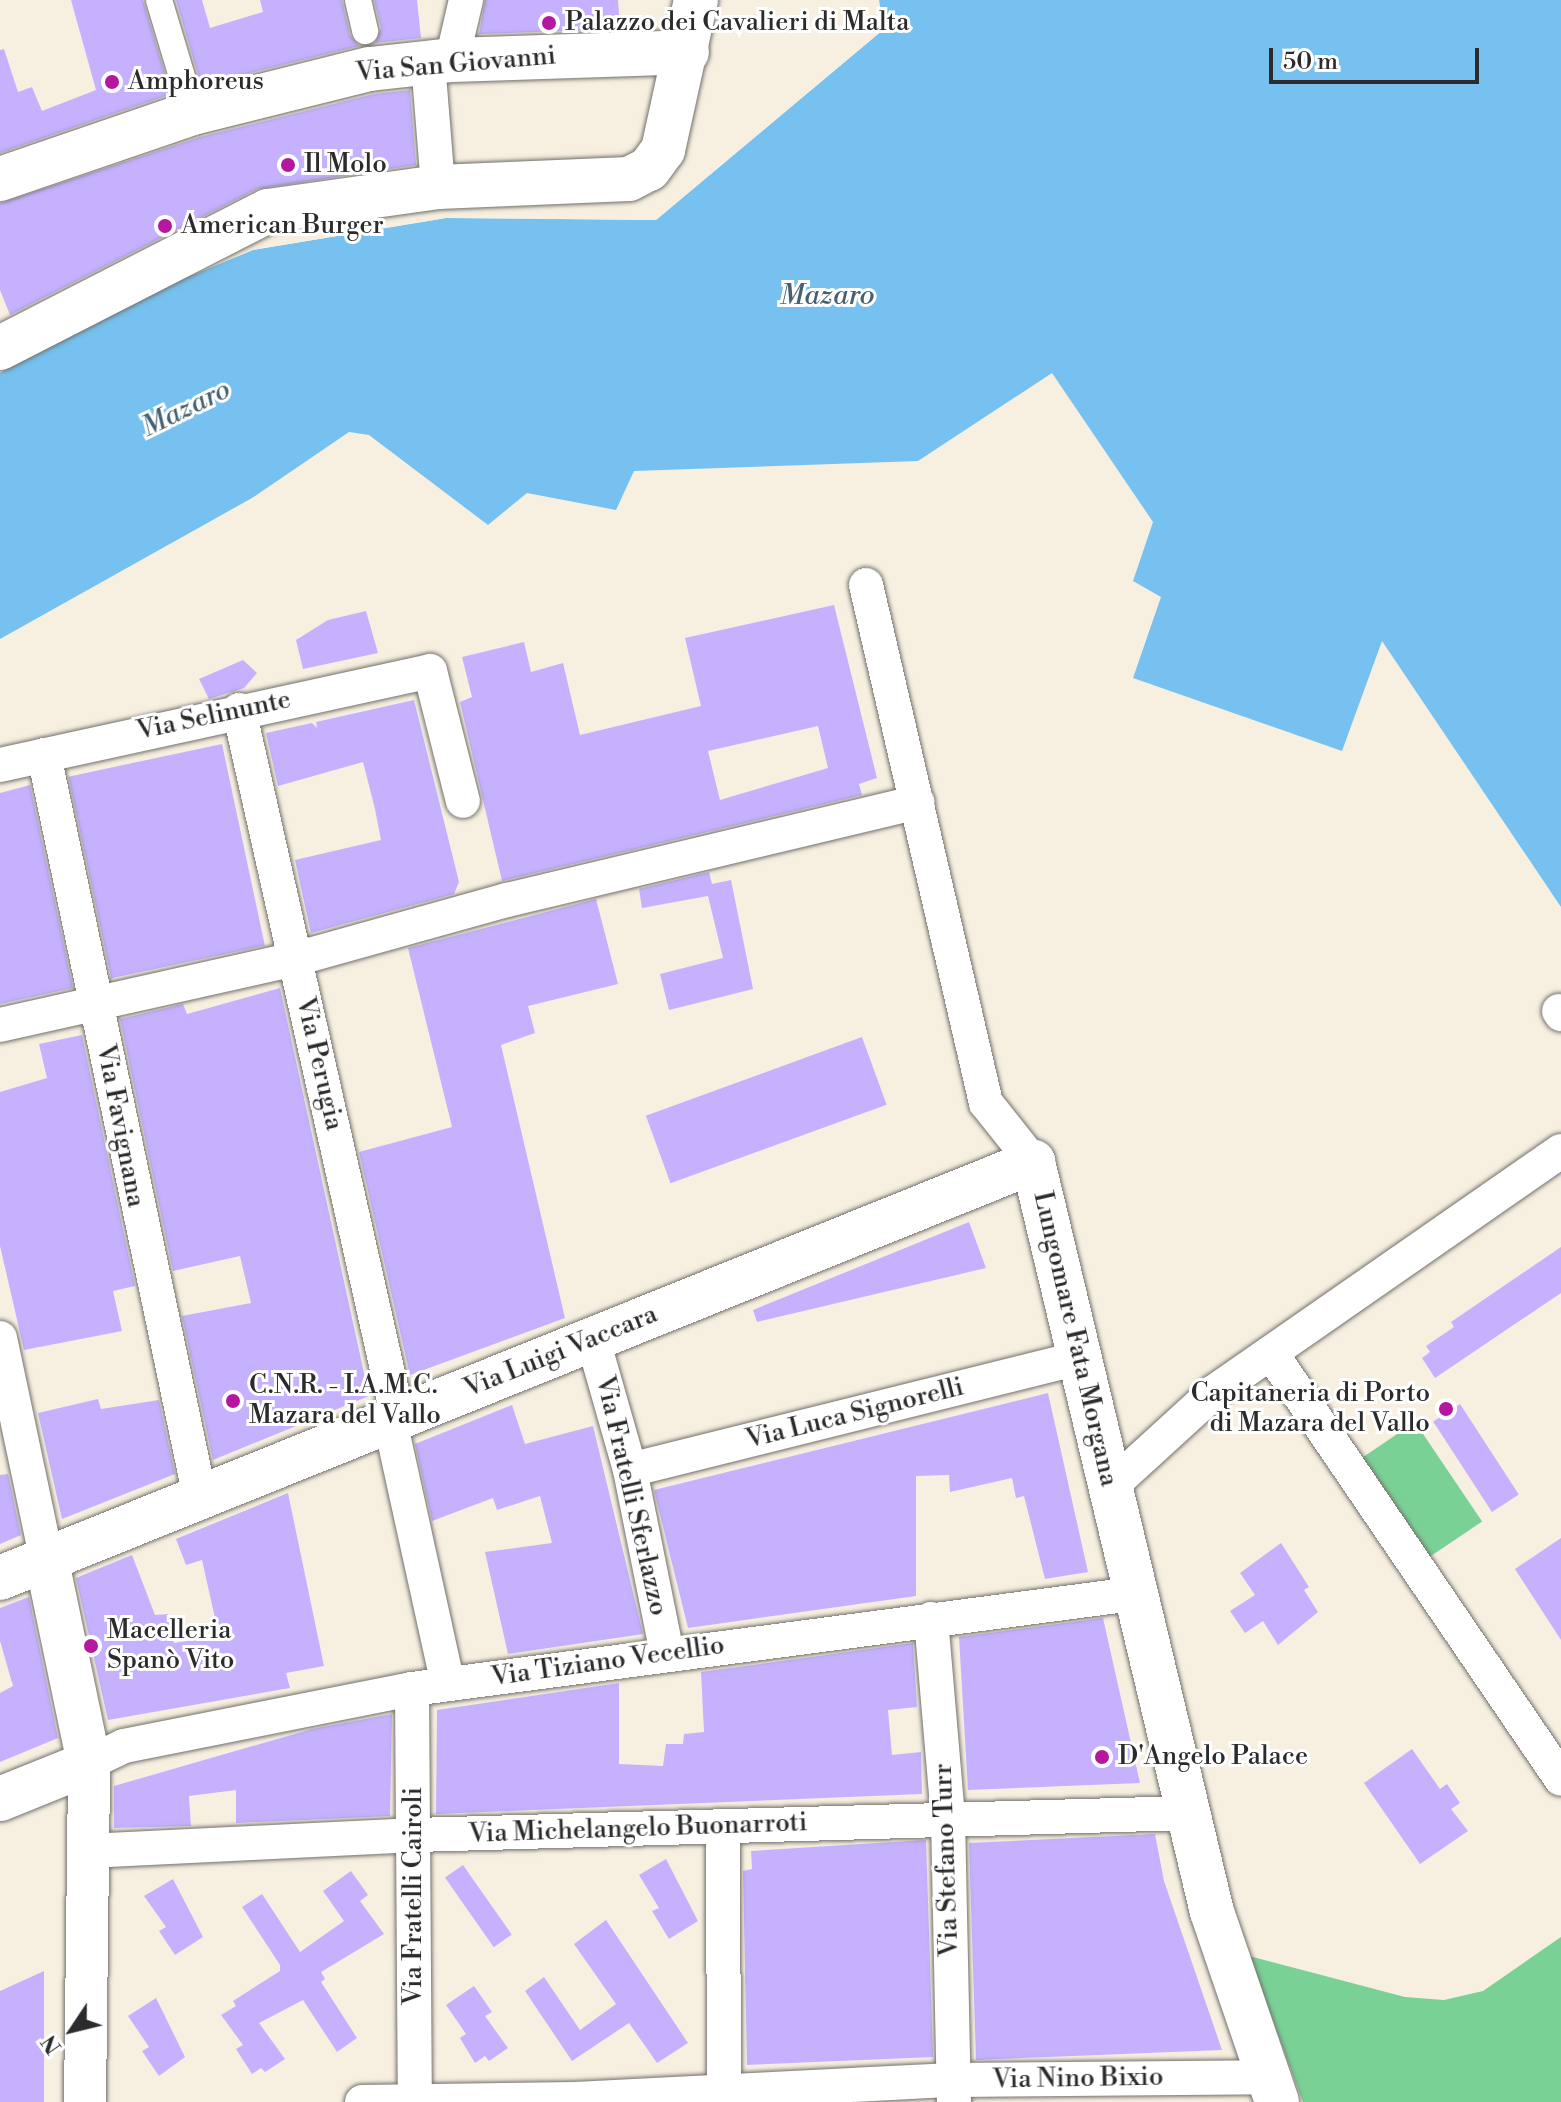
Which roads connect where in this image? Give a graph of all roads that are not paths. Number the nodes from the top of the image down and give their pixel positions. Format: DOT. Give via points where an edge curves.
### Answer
graph roads {
  1 [pos="159,0"];
  2 [pos="358,0"];
  3 [pos="466,0"];
  4 [pos="696,0"];
  5 [pos="368,52"];
  6 [pos="687,52"];
  7 [pos="440,61"];
  8 [pos="193,113"];
  9 [pos="0,179"];
  10 [pos="438,187"];
  11 [pos="0,348"];
  12 [pos="866,585"];
  13 [pos="239,710"];
  14 [pos="44,755"];
  15 [pos="0,765"];
  16 [pos="463,801"];
  17 [pos="917,802"];
  18 [pos="295,959"];
  19 [pos="95,1004"];
  20 [pos="0,1025"];
  21 [pos="1561,1151"];
  22 [pos="1033,1162"];
  23 [pos="0,1338"];
  24 [pos="593,1340"];
  25 [pos="1271,1353"];
  26 [pos="1079,1358"];
  27 [pos="394,1420"];
  28 [pos="630,1470"];
  29 [pos="1109,1488"];
  30 [pos="200,1497"];
  31 [pos="46,1557"];
  32 [pos="0,1578"];
  33 [pos="1133,1594"];
  34 [pos="931,1619"];
  35 [pos="667,1653"];
  36 [pos="448,1684"];
  37 [pos="412,1689"];
  38 [pos="89,1763"];
  39 [pos="1561,1779"];
  40 [pos="0,1799"];
  41 [pos="1187,1813"];
  42 [pos="948,1818"];
  43 [pos="723,1827"];
  44 [pos="415,1835"];
  45 [pos="89,1851"];
  46 [pos="1272,2090"];
  47 [pos="954,2091"];
  48 [pos="723,2097"];
  49 [pos="415,2101"];
  50 [pos="575,2101"];
  51 [pos="85,2102"];
  52 [pos="362,2102"];
  1 -- 8 [label="street"];
  2 -- 5 [label="street"];
  3 -- 7 [label="street"];
  4 -- 6 [label="main road"];
  5 -- 7 [label="main road, Via San Giovanni"];
  5 -- 8 [label="main road, Via San Giovanni"];
  6 -- 7 [label="main road, Via San Giovanni"];
  6 -- 10 [label="main road" via="663,150 649,169 629,179"];
  7 -- 10 [label="street"];
  8 -- 9 [label="main road, Via San Giovanni"];
  10 -- 11 [label="main road" via="268,211"];
  12 -- 17 [label="street, Lungomare Fata Morgana"];
  13 -- 14 [label="street, Via Selinunte"];
  13 -- 16 [label="street, Via Selinunte" via="430,671"];
  13 -- 18 [label="street, Via Perugia"];
  14 -- 15 [label="street, Via Selinunte"];
  14 -- 19 [label="street, Via Favignana"];
  17 -- 18 [label="street" via="507,900"];
  17 -- 22 [label="street, Lungomare Fata Morgana" via="986,1103"];
  18 -- 19 [label="street"];
  18 -- 27 [label="street, Via Perugia"];
  19 -- 20 [label="street"];
  19 -- 30 [label="street, Via Favignana"];
  21 -- 25 [label="street"];
  22 -- 24 [label="main road, Via Luigi Vaccara"];
  22 -- 26 [label="main road, Lungomare Fata Morgana"];
  23 -- 31 [label="street"];
  24 -- 27 [label="main road, Via Luigi Vaccara"];
  24 -- 28 [label="street, Via Fratelli Sferlazzo"];
  25 -- 29 [label="street" via="1214,1392"];
  25 -- 39 [label="street"];
  26 -- 28 [label="street, Via Luca Signorelli"];
  26 -- 29 [label="main road, Lungomare Fata Morgana"];
  27 -- 30 [label="main road, Via Luigi Vaccara"];
  27 -- 36 [label="street, Via Perugia"];
  28 -- 35 [label="street, Via Fratelli Sferlazzo"];
  29 -- 33 [label="main road, Lungomare Fata Morgana"];
  30 -- 31 [label="main road, Via Luigi Vaccara"];
  31 -- 32 [label="main road, Via Luigi Vaccara"];
  31 -- 38 [label="main road"];
  33 -- 34 [label="street, Via Tiziano Vecellio"];
  33 -- 41 [label="main road, Lungomare Fata Morgana"];
  34 -- 35 [label="street, Via Tiziano Vecellio"];
  34 -- 42 [label="street, Via Stefano Turr"];
  35 -- 36 [label="street, Via Tiziano Vecellio"];
  36 -- 37 [label="street, Via Tiziano Vecellio"];
  37 -- 38 [label="street, Via Tiziano Vecellio" via="124,1746"];
  37 -- 44 [label="street, Via Fratelli Cairoli"];
  38 -- 40 [label="main road"];
  38 -- 45 [label="street"];
  41 -- 42 [label="street, Via Michelangelo Buonarroti"];
  41 -- 46 [label="main road, Lungomare Fata Morgana" via="1212,1912"];
  42 -- 43 [label="street, Via Michelangelo Buonarroti"];
  42 -- 47 [label="street, Via Stefano Turr"];
  43 -- 44 [label="street, Via Michelangelo Buonarroti"];
  43 -- 48 [label="street"];
  44 -- 45 [label="street, Via Michelangelo Buonarroti"];
  44 -- 49 [label="street, Via Fratelli Cairoli"];
  45 -- 51 [label="street"];
  46 -- 47 [label="street, Via Nino Bixio"];
  47 -- 48 [label="street, Via Nino Bixio"];
  48 -- 50 [label="street, Via Nino Bixio"];
  49 -- 50 [label="street, Via Nino Bixio"];
  49 -- 52 [label="street, Via Nino Bixio"];
}
